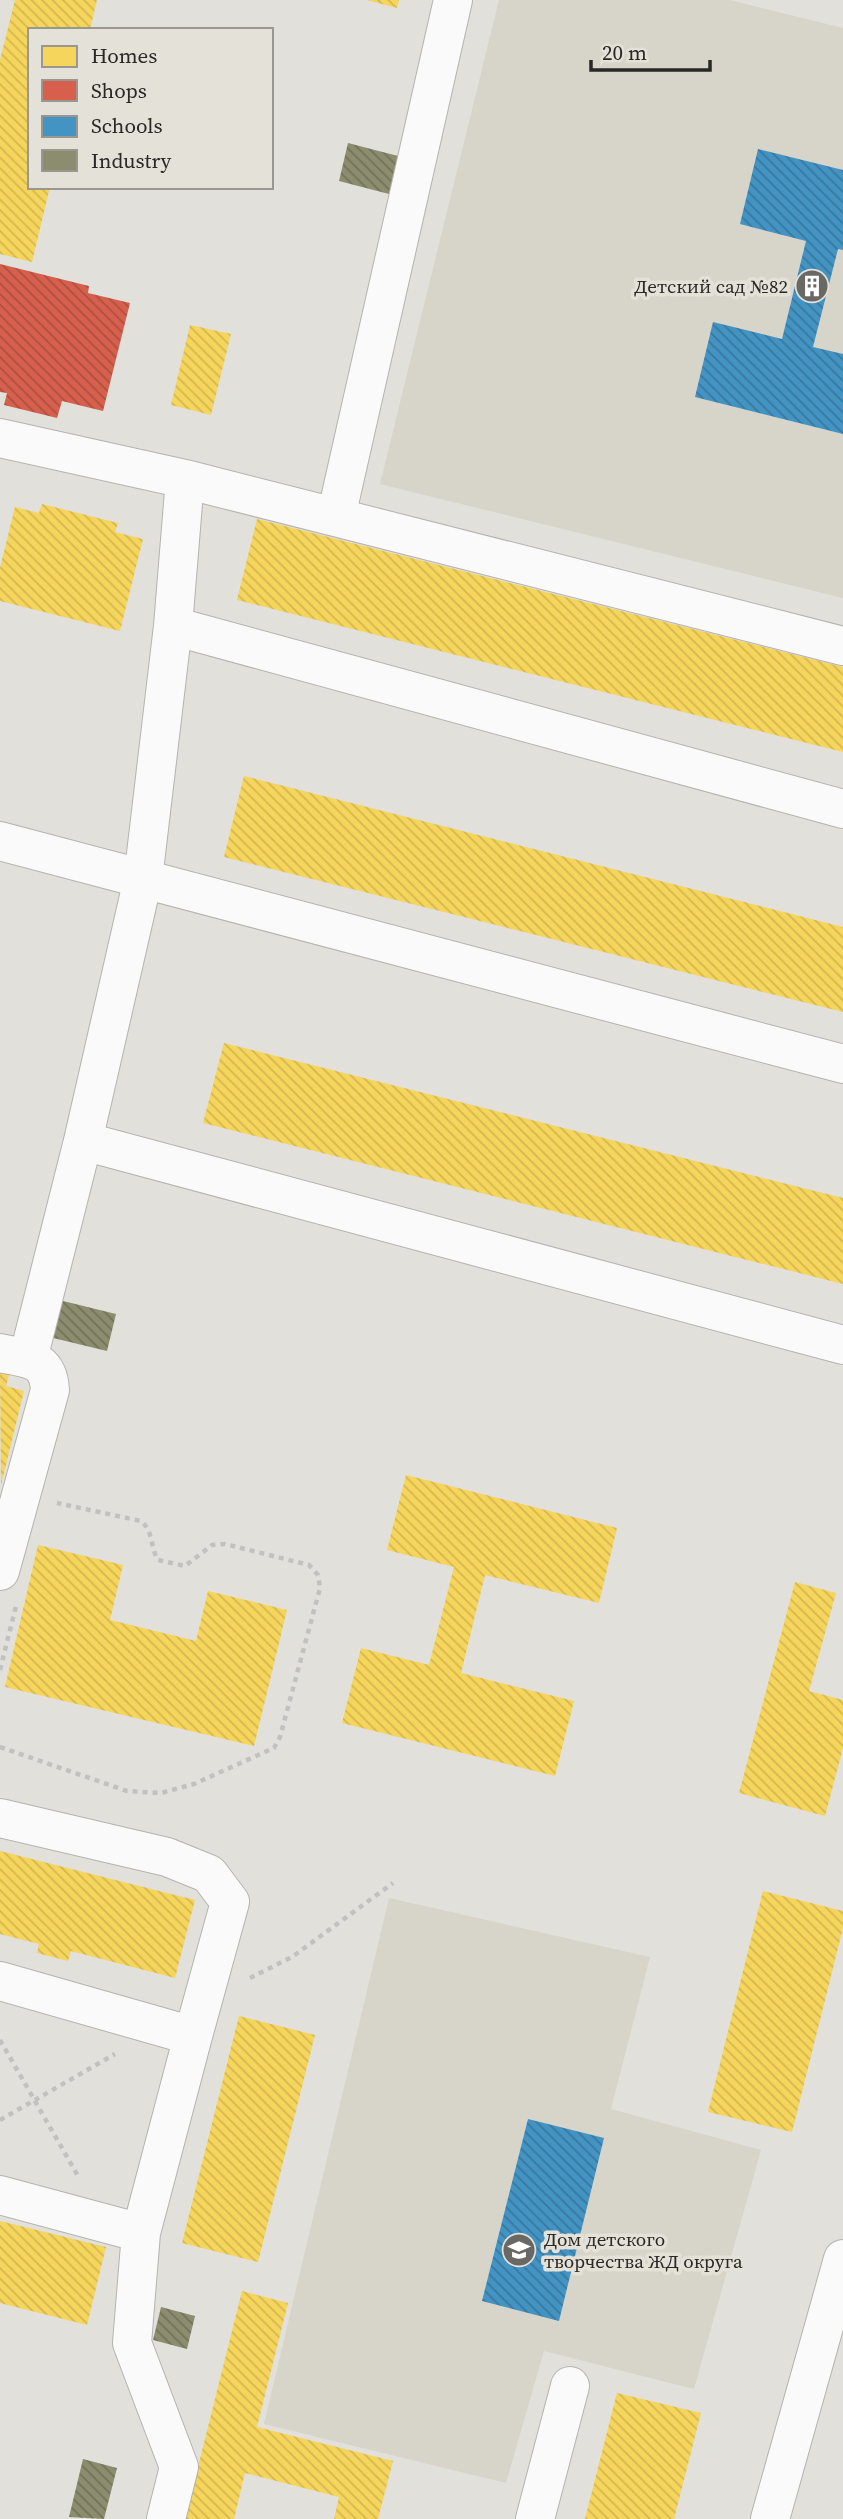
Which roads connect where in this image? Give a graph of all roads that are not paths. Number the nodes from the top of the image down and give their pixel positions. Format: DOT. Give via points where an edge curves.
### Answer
graph roads {
  1 [pos="453,0"];
  2 [pos="0,438"];
  3 [pos="185,479"];
  4 [pos="335,517"];
  5 [pos="173,626"];
  6 [pos="843,646"];
  7 [pos="843,809"];
  8 [pos="0,841"];
  9 [pos="143,879"];
  10 [pos="843,1064"];
  11 [pos="83,1141"];
  12 [pos="843,1345"];
  13 [pos="14,1356"];
  14 [pos="9,1583"];
  15 [pos="0,1818"];
  16 [pos="0,1981"];
  17 [pos="193,2036"];
  18 [pos="0,2195"];
  19 [pos="123,2228"];
  20 [pos="841,2274"];
  21 [pos="570,2386"];
  22 [pos="166,2519"];
  23 [pos="535,2519"];
  24 [pos="770,2519"];
  1 -- 4 [label="street"];
  2 -- 3 [label="street"];
  3 -- 4 [label="street"];
  3 -- 5 [label="street"];
  4 -- 6 [label="street"];
  5 -- 7 [label="street"];
  5 -- 9 [label="street"];
  8 -- 9 [label="street"];
  9 -- 10 [label="street"];
  9 -- 11 [label="street"];
  11 -- 12 [label="street"];
  11 -- 13 [label="street"];
  13 -- 14 [label="street" via="39,1363 49,1376 50,1390"];
  15 -- 17 [label="street" via="167,1857 209,1874 230,1902"];
  16 -- 17 [label="street"];
  17 -- 19 [label="street"];
  18 -- 19 [label="street"];
  19 -- 22 [label="street" via="132,2343 178,2467"];
  20 -- 24 [label="street"];
  21 -- 23 [label="street"];
}
